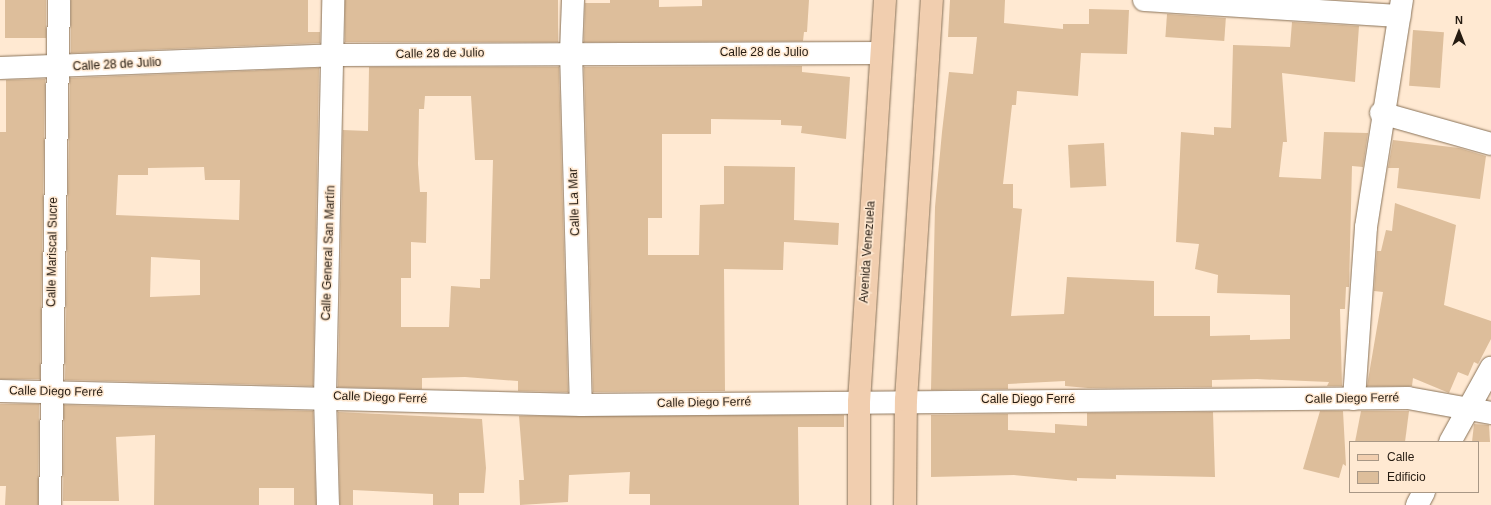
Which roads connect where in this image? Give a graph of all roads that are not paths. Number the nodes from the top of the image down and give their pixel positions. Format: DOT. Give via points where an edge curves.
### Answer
graph roads {
  1 [pos="59,0"];
  2 [pos="333,0"];
  3 [pos="573,0"];
  4 [pos="886,0"];
  5 [pos="932,0"];
  6 [pos="1144,0"];
  7 [pos="1401,8"];
  8 [pos="571,52"];
  9 [pos="881,53"];
  10 [pos="334,55"];
  11 [pos="0,68"];
  12 [pos="56,68"];
  13 [pos="1381,113"];
  14 [pos="1491,144"];
  15 [pos="1491,368"];
  16 [pos="0,391"];
  17 [pos="51,392"];
  18 [pos="325,397"];
  19 [pos="1354,399"];
  20 [pos="906,400"];
  21 [pos="859,402"];
  22 [pos="581,405"];
  23 [pos="1467,410"];
  24 [pos="1491,413"];
  25 [pos="1451,441"];
  26 [pos="1423,493"];
  27 [pos="50,505"];
  28 [pos="328,505"];
  29 [pos="859,505"];
  30 [pos="905,505"];
  31 [pos="1417,505"];
  1 -- 12 [label="street, Calle Mariscal Sucre"];
  2 -- 10 [label="street, Calle General San Martín"];
  3 -- 8 [label="street, Calle La Mar"];
  4 -- 9 [label="main road, Avenida Venezuela"];
  5 -- 20 [label="main road"];
  6 -- 7 [label="street"];
  7 -- 13 [label="street"];
  8 -- 9 [label="street, Calle 28 de Julio"];
  8 -- 10 [label="street, Calle 28 de Julio"];
  8 -- 22 [label="street, Calle La Mar"];
  9 -- 21 [label="main road, Avenida Venezuela"];
  10 -- 12 [label="street, Calle 28 de Julio"];
  10 -- 18 [label="street, Calle General San Martín"];
  11 -- 12 [label="street, Calle 28 de Julio"];
  12 -- 17 [label="street, Calle Mariscal Sucre"];
  13 -- 14 [label="street"];
  13 -- 19 [label="street" via="1366,227"];
  15 -- 23 [label="street"];
  16 -- 17 [label="street, Calle Diego Ferré"];
  17 -- 18 [label="street, Calle Diego Ferré"];
  17 -- 27 [label="street, Calle Mariscal Sucre"];
  18 -- 22 [label="street, Calle Diego Ferré"];
  18 -- 28 [label="street, Calle General San Martín"];
  19 -- 20 [label="street, Calle Diego Ferré"];
  19 -- 23 [label="street, Calle Diego Ferré" via="1408,398"];
  20 -- 21 [label="street, Calle Diego Ferré"];
  20 -- 30 [label="main road"];
  21 -- 22 [label="street, Calle Diego Ferré"];
  21 -- 29 [label="main road, Avenida Venezuela"];
  23 -- 24 [label="street, Calle Diego Ferré"];
  23 -- 25 [label="street"];
  26 -- 31 [label="street"];
}
